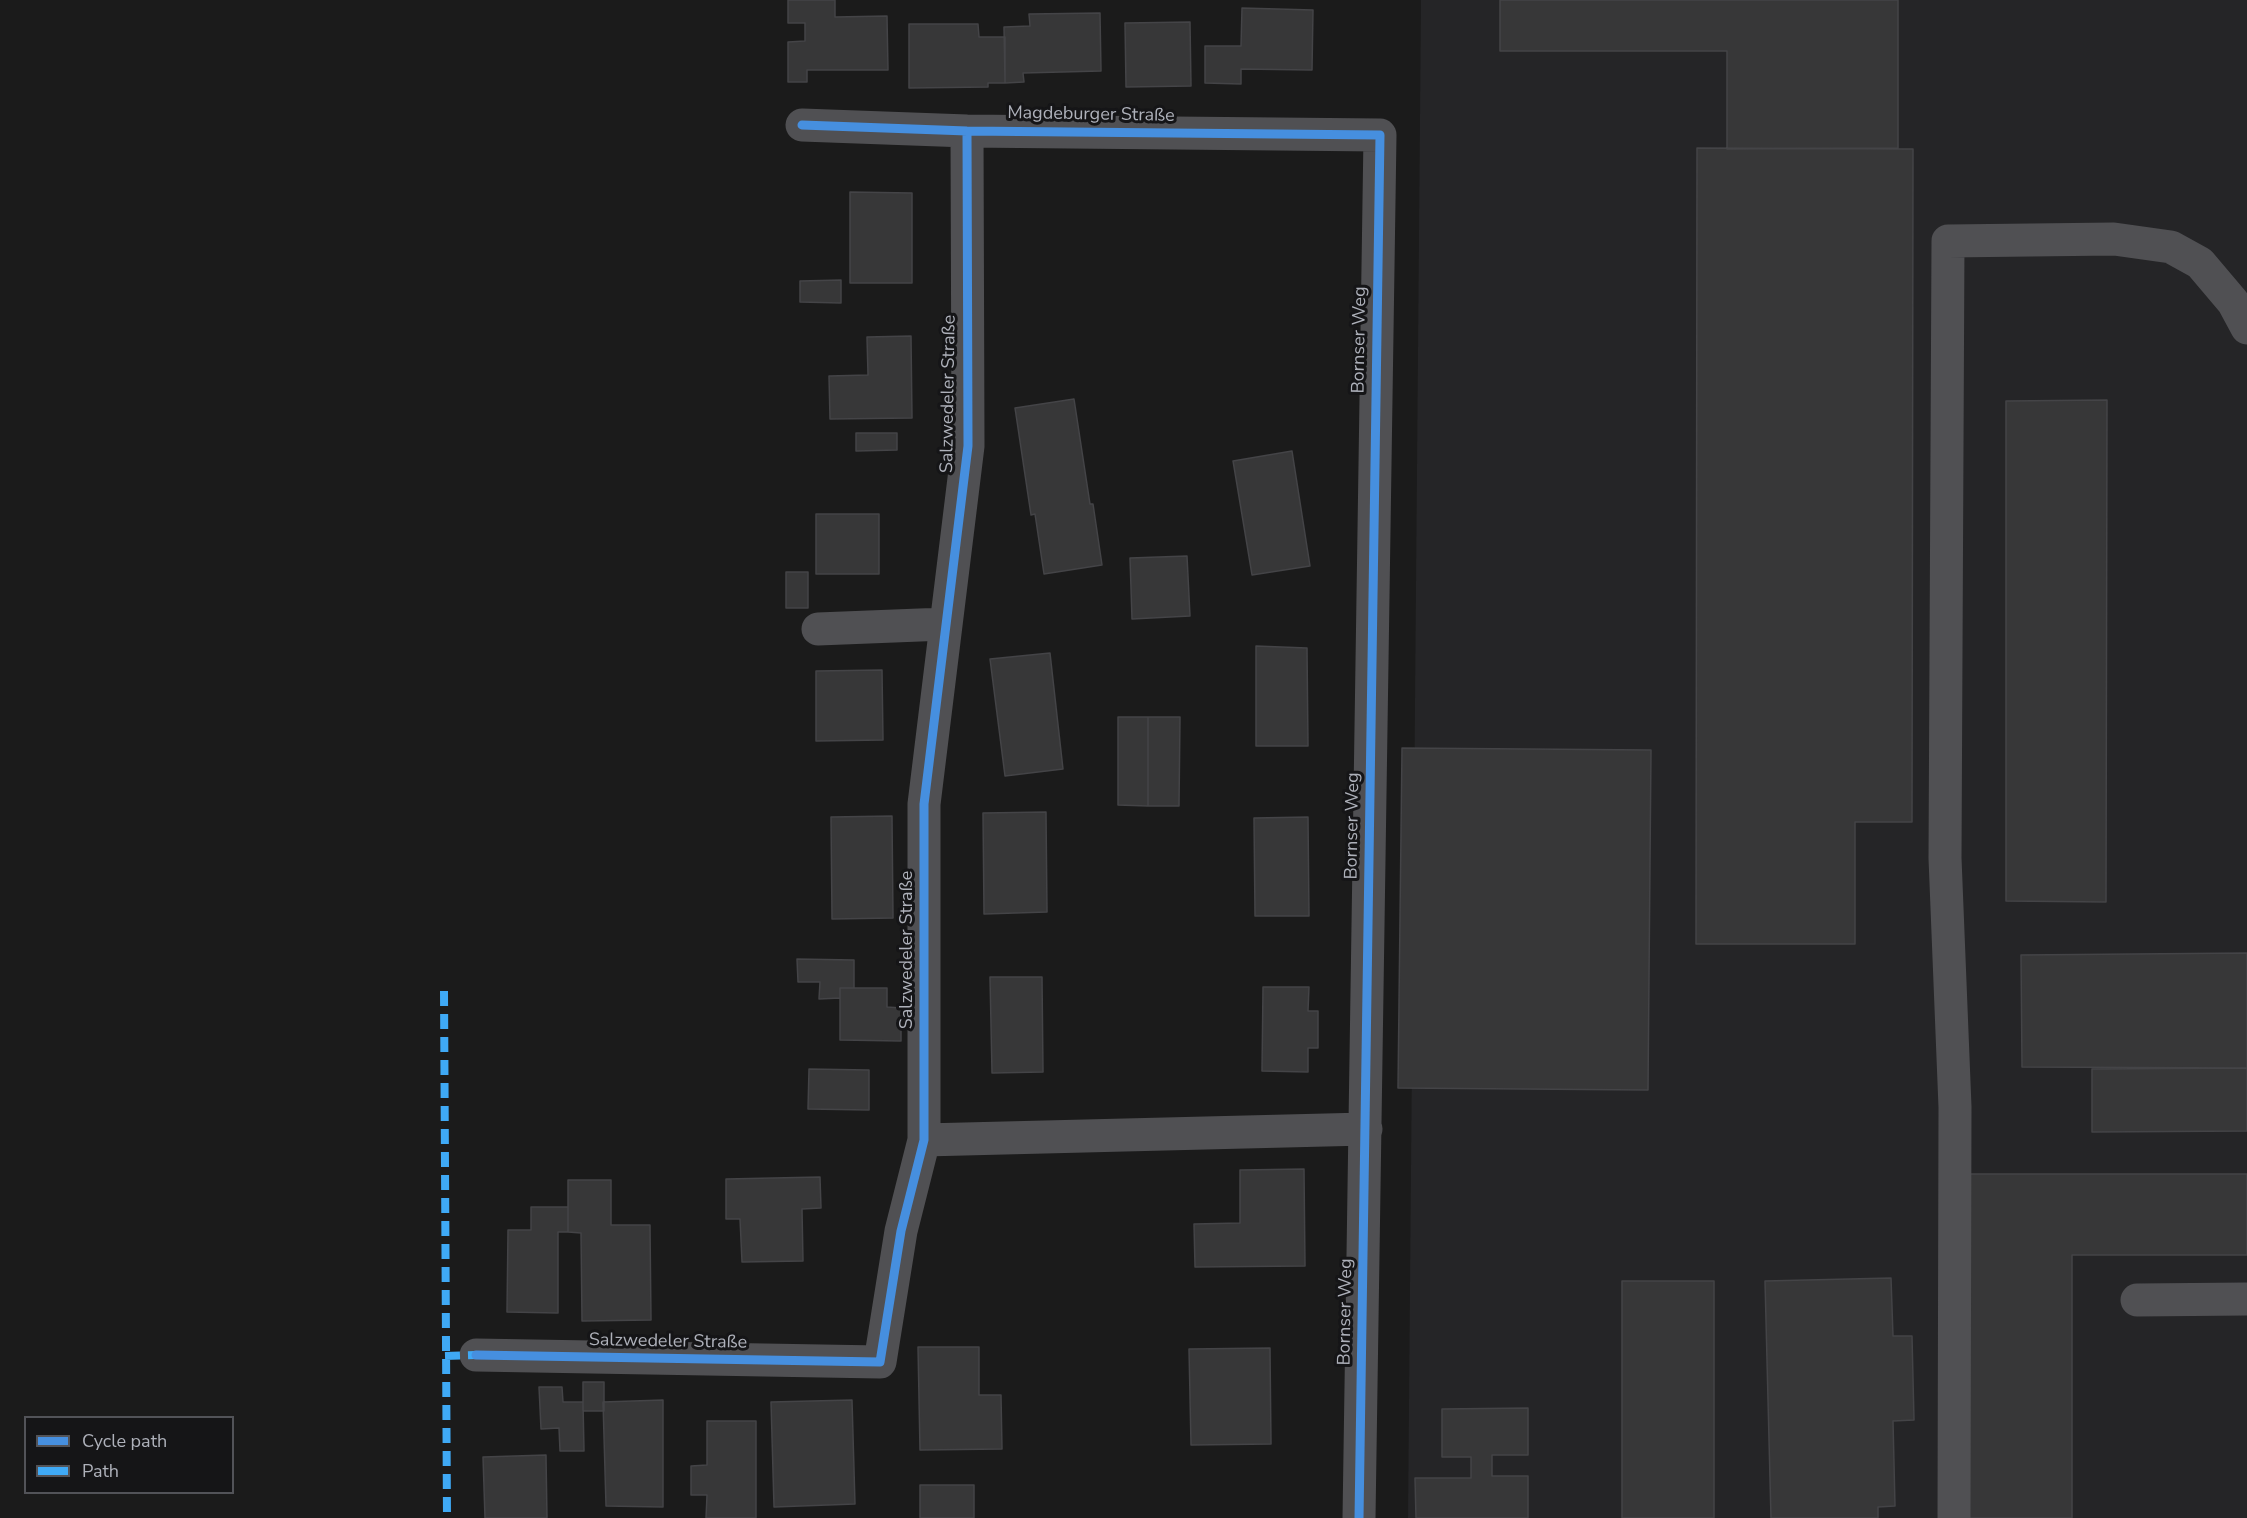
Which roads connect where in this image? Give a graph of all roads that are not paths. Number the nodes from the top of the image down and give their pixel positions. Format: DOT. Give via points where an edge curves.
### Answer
graph roads {
  1 [pos="802,125"];
  2 [pos="968,131"];
  3 [pos="1380,135"];
  4 [pos="2247,328"];
  5 [pos="945,624"];
  6 [pos="818,630"];
  7 [pos="1366,1129"];
  8 [pos="924,1140"];
  9 [pos="2247,1299"];
  10 [pos="2137,1300"];
  11 [pos="476,1355"];
  12 [pos="1359,1518"];
  13 [pos="1954,1518"];
  1 -- 2 [label="street, Magdeburger Straße"];
  2 -- 3 [label="street, Magdeburger Straße"];
  2 -- 5 [label="street, Salzwedeler Straße" via="968,446"];
  3 -- 7 [label="street, Bornser Weg"];
  4 -- 13 [label="street" via="2233,302 2200,263 2171,247 2114,240 1948,241 1945,858 1955,1107"];
  5 -- 6 [label="street"];
  5 -- 8 [label="street, Salzwedeler Straße" via="924,804"];
  7 -- 8 [label="street"];
  7 -- 12 [label="street, Bornser Weg"];
  8 -- 11 [label="street, Salzwedeler Straße" via="901,1231 880,1362"];
  9 -- 10 [label="street"];
}
